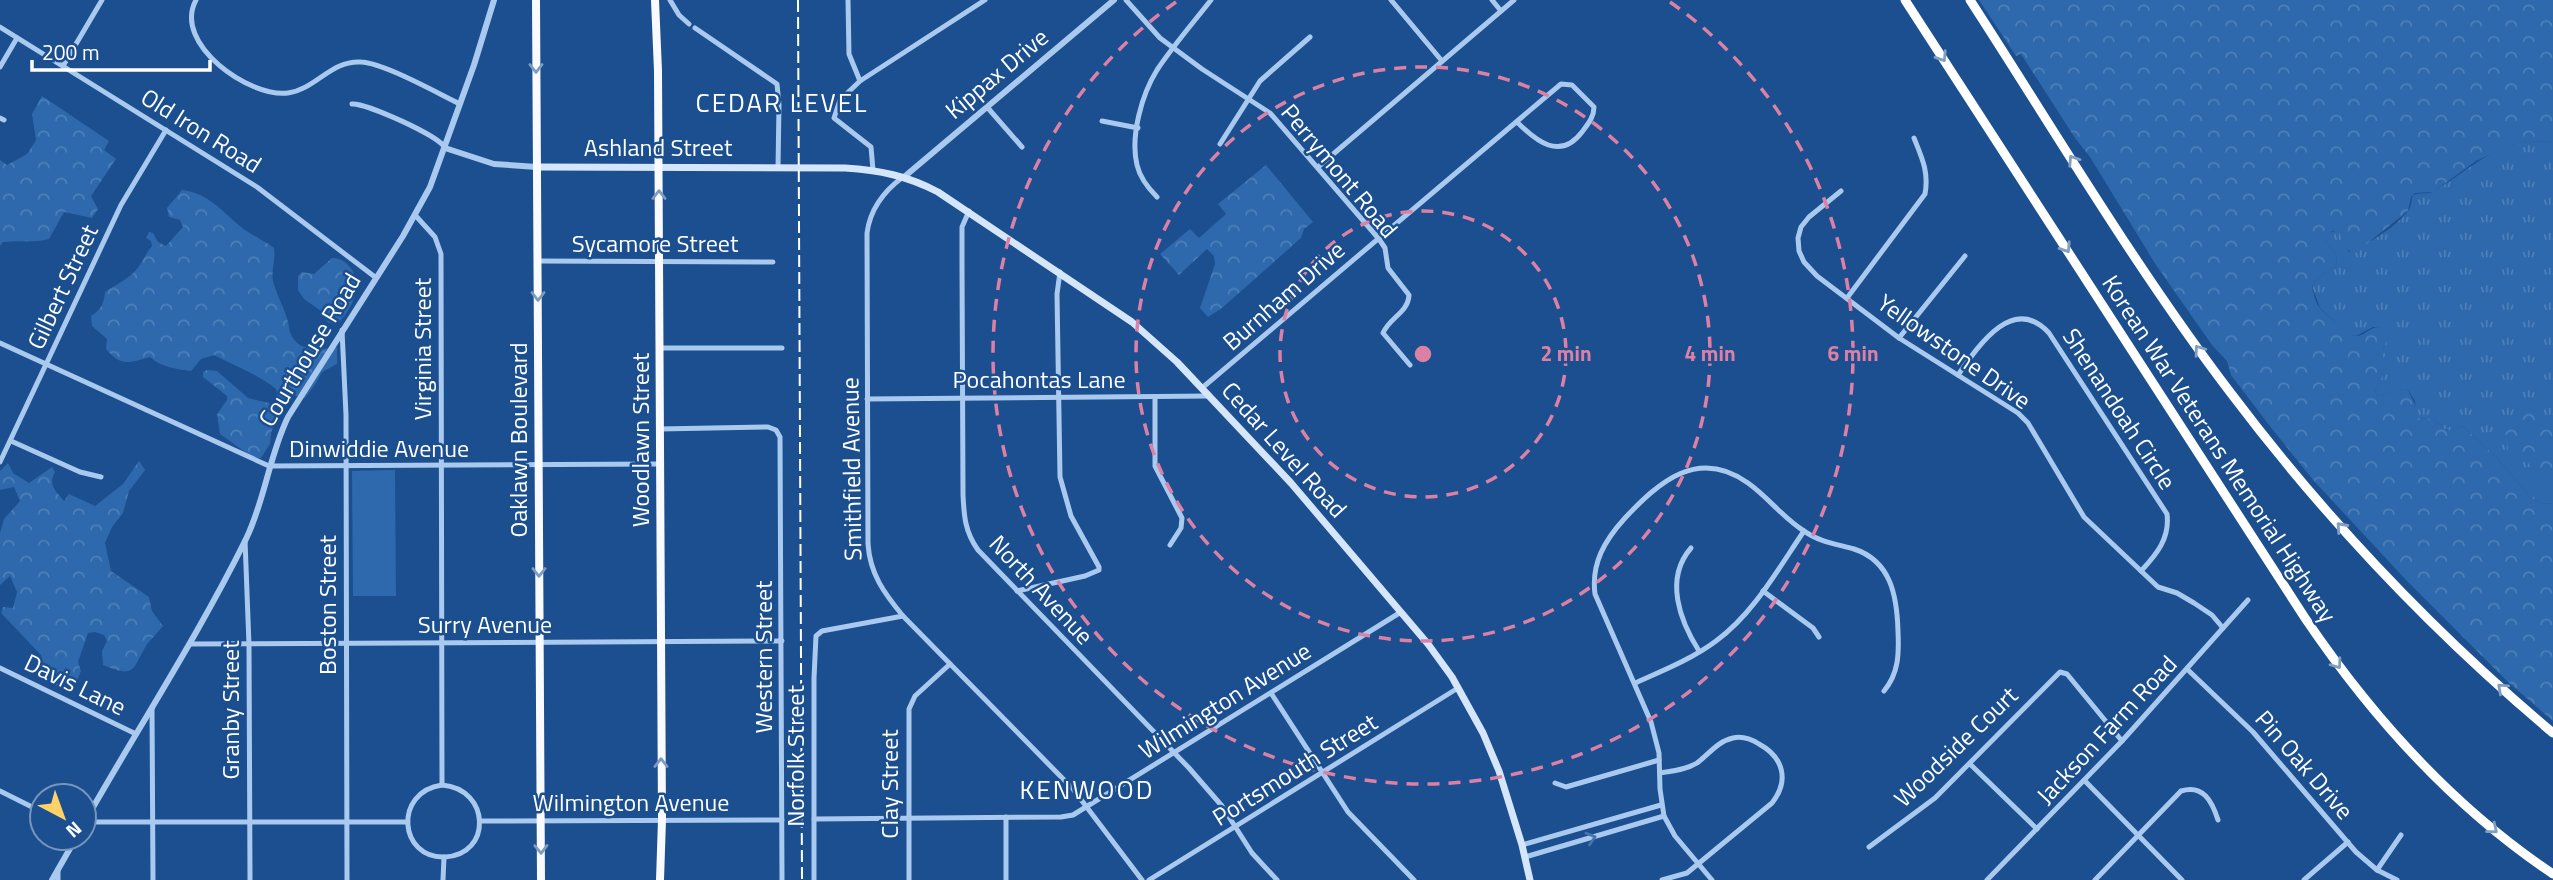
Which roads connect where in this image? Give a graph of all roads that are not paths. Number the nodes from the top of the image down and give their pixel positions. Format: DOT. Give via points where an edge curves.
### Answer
graph roads {
  1 [pos="102,0"];
  2 [pos="196,0"];
  3 [pos="494,0"];
  4 [pos="536,0"];
  5 [pos="655,0"];
  6 [pos="670,0"];
  7 [pos="848,0"];
  8 [pos="985,0"];
  9 [pos="1114,0"];
  10 [pos="1126,0"];
  11 [pos="1211,0"];
  12 [pos="1391,0"];
  13 [pos="1492,0"];
  14 [pos="1514,0"];
  15 [pos="1905,0"];
  16 [pos="1970,0"];
  17 [pos="1501,11"];
  18 [pos="0,27"];
  19 [pos="1311,37"];
  20 [pos="18,38"];
  21 [pos="1173,49"];
  22 [pos="1442,61"];
  23 [pos="63,66"];
  24 [pos="0,67"];
  25 [pos="860,81"];
  26 [pos="1248,98"];
  27 [pos="352,104"];
  28 [pos="460,104"];
  29 [pos="987,107"];
  30 [pos="1102,121"];
  31 [pos="1517,122"];
  32 [pos="1138,128"];
  33 [pos="166,130"];
  34 [pos="1914,138"];
  35 [pos="1220,144"];
  36 [pos="445,148"];
  37 [pos="1022,148"];
  38 [pos="659,166"];
  39 [pos="537,167"];
  40 [pos="1318,167"];
  41 [pos="778,168"];
  42 [pos="873,170"];
  43 [pos="904,177"];
  44 [pos="1841,191"];
  45 [pos="1157,197"];
  46 [pos="969,211"];
  47 [pos="415,215"];
  48 [pos="1379,239"];
  49 [pos="1965,256"];
  50 [pos="538,261"];
  51 [pos="659,261"];
  52 [pos="773,262"];
  53 [pos="1060,272"];
  54 [pos="375,277"];
  55 [pos="1847,298"];
  56 [pos="342,329"];
  57 [pos="1899,338"];
  58 [pos="0,343"];
  59 [pos="659,348"];
  60 [pos="782,348"];
  61 [pos="47,365"];
  62 [pos="1410,365"];
  63 [pos="1958,374"];
  64 [pos="1202,388"];
  65 [pos="1210,396"];
  66 [pos="1058,397"];
  67 [pos="1155,397"];
  68 [pos="867,398"];
  69 [pos="963,398"];
  70 [pos="660,429"];
  71 [pos="11,441"];
  72 [pos="0,462"];
  73 [pos="660,464"];
  74 [pos="441,465"];
  75 [pos="538,465"];
  76 [pos="269,466"];
  77 [pos="345,466"];
  78 [pos="101,477"];
  79 [pos="1804,531"];
  80 [pos="245,540"];
  81 [pos="1170,545"];
  82 [pos="1690,548"];
  83 [pos="2141,571"];
  84 [pos="1017,591"];
  85 [pos="1763,591"];
  86 [pos="2248,600"];
  87 [pos="1401,612"];
  88 [pos="903,616"];
  89 [pos="2223,628"];
  90 [pos="1819,637"];
  91 [pos="782,641"];
  92 [pos="345,642"];
  93 [pos="539,642"];
  94 [pos="661,642"];
  95 [pos="442,643"];
  96 [pos="189,644"];
  97 [pos="248,645"];
  98 [pos="1699,651"];
  99 [pos="950,664"];
  100 [pos="0,668"];
  101 [pos="2187,669"];
  102 [pos="1635,683"];
  103 [pos="1458,688"];
  104 [pos="1884,691"];
  105 [pos="1271,693"];
  106 [pos="152,707"];
  107 [pos="2553,733"];
  108 [pos="136,734"];
  109 [pos="2122,741"];
  110 [pos="1174,752"];
  111 [pos="1659,760"];
  112 [pos="1970,764"];
  113 [pos="1660,773"];
  114 [pos="1322,774"];
  115 [pos="2085,781"];
  116 [pos="1555,783"];
  117 [pos="442,785"];
  118 [pos="0,791"];
  119 [pos="98,799"];
  120 [pos="28,805"];
  121 [pos="1661,805"];
  122 [pos="1087,807"];
  123 [pos="1664,816"];
  124 [pos="1006,817"];
  125 [pos="908,818"];
  126 [pos="814,819"];
  127 [pos="662,820"];
  128 [pos="782,820"];
  129 [pos="2218,820"];
  130 [pos="249,821"];
  131 [pos="346,821"];
  132 [pos="481,821"];
  133 [pos="540,821"];
  134 [pos="153,822"];
  135 [pos="407,822"];
  136 [pos="98,823"];
  137 [pos="1235,827"];
  138 [pos="2037,830"];
  139 [pos="2138,834"];
  140 [pos="2401,835"];
  141 [pos="2348,842"];
  142 [pos="1522,845"];
  143 [pos="1869,848"];
  144 [pos="68,852"];
  145 [pos="444,857"];
  146 [pos="1525,858"];
  147 [pos="1698,864"];
  148 [pos="58,869"];
  149 [pos="2376,870"];
  150 [pos="2553,874"];
  151 [pos="52,880"];
  152 [pos="58,880"];
  153 [pos="153,880"];
  154 [pos="250,880"];
  155 [pos="346,880"];
  156 [pos="443,880"];
  157 [pos="541,880"];
  158 [pos="660,880"];
  159 [pos="782,880"];
  160 [pos="814,880"];
  161 [pos="909,880"];
  162 [pos="1006,880"];
  163 [pos="1142,880"];
  164 [pos="1149,880"];
  165 [pos="1277,880"];
  166 [pos="1414,880"];
  167 [pos="1530,880"];
  168 [pos="1662,880"];
  169 [pos="1712,880"];
  170 [pos="1987,880"];
  171 [pos="2095,880"];
  172 [pos="2182,880"];
  173 [pos="2304,880"];
  174 [pos="2397,880"];
  1 -- 23 [label="street"];
  2 -- 28 [label="street" via="191,22 202,48 219,65 263,90 296,91 335,67 362,62"];
  3 -- 28 [label="street, Courthouse Road"];
  4 -- 39 [label="highway, Oaklawn Boulevard, one-way"];
  5 -- 38 [label="highway, Woodlawn Street"];
  6 -- 41 [label="street" via="692,26 776,83"];
  7 -- 25 [label="street" via="849,54"];
  8 -- 25 [label="street"];
  9 -- 29 [label="street, Kippax Drive"];
  10 -- 21 [label="street, Perrymont Road"];
  11 -- 21 [label="street"];
  12 -- 22 [label="street"];
  13 -- 17 [label="street"];
  14 -- 17 [label="street"];
  15 -- 150 [label="highway, Korean War Veterans Memorial Highway, one-way" via="2353,686 2453,794"];
  107 -- 16 [label="highway, Korean War Veterans Memorial Highway, one-way" via="2443,636 2273,448 2168,306"];
  17 -- 22 [label="street"];
  18 -- 20 [label="street, Old Iron Road"];
  19 -- 26 [label="street" via="1268,73"];
  20 -- 23 [label="street, Old Iron Road"];
  20 -- 24 [label="street"];
  21 -- 26 [label="street, Perrymont Road"];
  21 -- 32 [label="street" via="1151,81"];
  22 -- 40 [label="street"];
  23 -- 33 [label="street, Old Iron Road"];
  25 -- 42 [label="street" via="846,93 834,118 871,147"];
  26 -- 35 [label="street"];
  26 -- 40 [label="street, Perrymont Road" via="1283,125"];
  27 -- 36 [label="street" via="404,122 441,141"];
  28 -- 36 [label="street, Courthouse Road"];
  29 -- 37 [label="street"];
  29 -- 43 [label="street, Kippax Drive"];
  30 -- 32 [label="street"];
  31 -- 31 [label="street, Burnham Drive" via="1564,83 1594,107 1580,134 1564,145 1543,144"];
  31 -- 48 [label="street, Burnham Drive"];
  32 -- 45 [label="street" via="1136,163"];
  33 -- 54 [label="street, Old Iron Road" via="257,187"];
  33 -- 61 [label="street, Gilbert Street" via="121,205"];
  34 -- 55 [label="street" via="1927,169 1925,194"];
  36 -- 39 [label="street, Ashland Street" via="494,164"];
  36 -- 47 [label="street, Courthouse Road"];
  38 -- 39 [label="main road, Ashland Street"];
  38 -- 41 [label="main road, Ashland Street"];
  51 -- 38 [label="highway, Woodlawn Street, one-way"];
  39 -- 50 [label="highway, Oaklawn Boulevard"];
  40 -- 48 [label="street, Perrymont Road"];
  41 -- 42 [label="main road, Ashland Street"];
  42 -- 43 [label="main road, Cedar Level Road"];
  43 -- 46 [label="main road, Cedar Level Road"];
  43 -- 68 [label="street, Smithfield Avenue" via="881,198 868,224"];
  44 -- 55 [label="street, Yellowstone Drive" via="1809,217 1798,237 1804,262"];
  46 -- 53 [label="main road, Cedar Level Road"];
  46 -- 69 [label="street, North Avenue" via="962,227"];
  47 -- 54 [label="street, Courthouse Road"];
  47 -- 74 [label="street, Virginia Street" via="435,237 441,254"];
  48 -- 62 [label="street, Perrymont Road" via="1388,268 1409,295 1404,310 1383,333"];
  48 -- 64 [label="street, Burnham Drive"];
  49 -- 57 [label="street"];
  50 -- 51 [label="street, Sycamore Street"];
  50 -- 75 [label="highway, Oaklawn Boulevard, one-way"];
  51 -- 52 [label="street, Sycamore Street"];
  51 -- 59 [label="highway, Woodlawn Street"];
  53 -- 64 [label="main road, Cedar Level Road" via="1132,322"];
  53 -- 66 [label="street"];
  54 -- 56 [label="street, Courthouse Road"];
  55 -- 57 [label="street, Yellowstone Drive"];
  56 -- 76 [label="street, Courthouse Road" via="288,417"];
  56 -- 77 [label="street, Boston Street"];
  57 -- 63 [label="street, Yellowstone Drive"];
  58 -- 61 [label="street, Dinwiddie Avenue"];
  59 -- 60 [label="street"];
  59 -- 70 [label="highway, Woodlawn Street"];
  61 -- 71 [label="street, Gilbert Street"];
  61 -- 76 [label="street, Dinwiddie Avenue"];
  63 -- 83 [label="street, Yellowstone Drive" via="2028,423 2080,511"];
  63 -- 83 [label="street, Shenandoah Circle" via="2000,325 2020,318 2034,320 2049,333 2166,514 2169,529 2162,545"];
  64 -- 65 [label="main road, Cedar Level Road"];
  65 -- 67 [label="street, Pocahontas Lane"];
  65 -- 87 [label="main road, Cedar Level Road"];
  66 -- 67 [label="street, Pocahontas Lane"];
  66 -- 69 [label="street, Pocahontas Lane"];
  66 -- 84 [label="street" via="1062,489 1077,529 1099,567 1097,572"];
  67 -- 81 [label="street" via="1153,458 1182,518"];
  68 -- 69 [label="street, Pocahontas Lane"];
  68 -- 88 [label="street, Smithfield Avenue" via="869,556 875,579"];
  69 -- 84 [label="street, North Avenue" via="965,526 978,550"];
  70 -- 73 [label="highway, Woodlawn Street"];
  70 -- 91 [label="street, Western Street" via="768,427 779,433"];
  71 -- 72 [label="street, Gilbert Street"];
  71 -- 78 [label="street"];
  73 -- 75 [label="street, Dinwiddie Avenue"];
  73 -- 94 [label="highway, Woodlawn Street"];
  74 -- 75 [label="street, Dinwiddie Avenue"];
  74 -- 77 [label="street, Dinwiddie Avenue"];
  74 -- 95 [label="street, Virginia Street"];
  75 -- 93 [label="highway, Oaklawn Boulevard, one-way"];
  76 -- 77 [label="street, Dinwiddie Avenue"];
  76 -- 80 [label="street, Courthouse Road"];
  77 -- 92 [label="street, Boston Street"];
  79 -- 85 [label="street"];
  79 -- 102 [label="street" via="1748,483 1721,470 1682,472 1652,490 1609,537 1595,575 1598,602"];
  79 -- 104 [label="street" via="1869,556 1891,581 1897,601 1899,651 1895,672"];
  80 -- 96 [label="street, Courthouse Road"];
  80 -- 97 [label="street, Granby Street"];
  82 -- 98 [label="street" via="1680,567 1677,599"];
  83 -- 89 [label="street, Yellowstone Drive" via="2158,587 2212,615"];
  84 -- 110 [label="street, North Avenue"];
  85 -- 90 [label="street"];
  85 -- 98 [label="street" via="1727,632"];
  86 -- 89 [label="street, Jackson Farm Road"];
  87 -- 103 [label="main road, Cedar Level Road"];
  87 -- 105 [label="street, Wilmington Avenue"];
  88 -- 99 [label="street, Smithfield Avenue"];
  88 -- 126 [label="street, Norfolk Street" via="818,633 814,648"];
  89 -- 101 [label="street, Jackson Farm Road"];
  91 -- 94 [label="street, Surry Avenue"];
  91 -- 128 [label="street, Western Street"];
  92 -- 95 [label="street, Surry Avenue"];
  92 -- 97 [label="street, Surry Avenue"];
  92 -- 131 [label="street, Boston Street"];
  93 -- 94 [label="street, Surry Avenue"];
  93 -- 95 [label="street, Surry Avenue"];
  93 -- 133 [label="highway, Oaklawn Boulevard"];
  127 -- 94 [label="highway, Woodlawn Street, one-way"];
  95 -- 117 [label="street, Virginia Street"];
  96 -- 97 [label="street, Surry Avenue"];
  96 -- 106 [label="street, Courthouse Road"];
  97 -- 130 [label="street, Granby Street"];
  98 -- 102 [label="street"];
  99 -- 122 [label="street, Smithfield Avenue"];
  99 -- 125 [label="street, Clay Street" via="915,696 909,709"];
  100 -- 108 [label="street, Davis Lane"];
  101 -- 109 [label="street, Jackson Farm Road"];
  101 -- 141 [label="street, Pin Oak Drive" via="2253,732"];
  102 -- 111 [label="street" via="1651,722"];
  103 -- 114 [label="street, Portsmouth Street"];
  103 -- 142 [label="main road, Cedar Level Road" via="1494,758"];
  105 -- 110 [label="street, Wilmington Avenue"];
  105 -- 114 [label="street"];
  106 -- 108 [label="street, Courthouse Road"];
  106 -- 134 [label="street"];
  108 -- 119 [label="street, Courthouse Road"];
  109 -- 112 [label="street, Woodside Court" via="2065,672 2058,673"];
  109 -- 115 [label="street, Jackson Farm Road"];
  110 -- 122 [label="street, Wilmington Avenue"];
  110 -- 137 [label="street, North Avenue"];
  111 -- 113 [label="street"];
  111 -- 116 [label="street" via="1566,787"];
  112 -- 138 [label="street"];
  112 -- 143 [label="street, Woodside Court" via="1929,803"];
  113 -- 121 [label="street"];
  113 -- 147 [label="street" via="1695,764 1735,737 1752,740 1779,759 1777,796"];
  114 -- 137 [label="street, Portsmouth Street"];
  114 -- 166 [label="street" via="1348,812"];
  115 -- 138 [label="street, Jackson Farm Road"];
  115 -- 139 [label="street"];
  117 -- 132 [label="street" via="470,797"];
  117 -- 135 [label="street" via="419,794"];
  118 -- 120 [label="street"];
  121 -- 123 [label="street"];
  121 -- 142 [label="street"];
  122 -- 124 [label="street, Wilmington Avenue" via="1067,817"];
  122 -- 163 [label="street, Smithfield Avenue"];
  146 -- 123 [label="street, one-way"];
  123 -- 147 [label="street"];
  124 -- 125 [label="street, Wilmington Avenue"];
  124 -- 162 [label="street"];
  125 -- 126 [label="street, Wilmington Avenue"];
  125 -- 161 [label="street, Clay Street"];
  126 -- 160 [label="street, Norfolk Street"];
  127 -- 128 [label="street, Wilmington Avenue"];
  127 -- 133 [label="street, Wilmington Avenue"];
  127 -- 158 [label="highway, Woodlawn Street"];
  128 -- 159 [label="street, Western Street"];
  129 -- 139 [label="street" via="2208,797 2189,789 2181,791"];
  130 -- 131 [label="street"];
  130 -- 134 [label="street"];
  130 -- 154 [label="street, Granby Street"];
  131 -- 135 [label="street"];
  131 -- 155 [label="street, Boston Street"];
  132 -- 133 [label="street, Wilmington Avenue"];
  132 -- 145 [label="street" via="466,849"];
  133 -- 157 [label="highway, Oaklawn Boulevard, one-way"];
  134 -- 136 [label="street"];
  134 -- 153 [label="street"];
  135 -- 145 [label="street" via="417,845"];
  137 -- 164 [label="street, Portsmouth Street"];
  137 -- 165 [label="street, North Avenue"];
  138 -- 170 [label="street, Jackson Farm Road"];
  139 -- 171 [label="street"];
  139 -- 172 [label="street"];
  140 -- 149 [label="street"];
  141 -- 149 [label="street, Pin Oak Drive"];
  141 -- 173 [label="street"];
  142 -- 146 [label="main road, Cedar Level Road"];
  144 -- 148 [label="street"];
  145 -- 156 [label="street"];
  146 -- 167 [label="main road, Cedar Level Road"];
  147 -- 168 [label="street" via="1681,876"];
  147 -- 169 [label="street"];
  148 -- 151 [label="street"];
  148 -- 152 [label="street"];
  149 -- 174 [label="street, Pin Oak Drive"];
}
